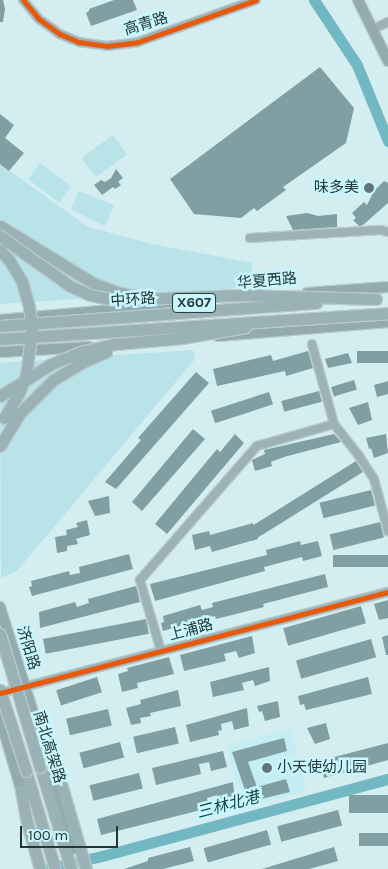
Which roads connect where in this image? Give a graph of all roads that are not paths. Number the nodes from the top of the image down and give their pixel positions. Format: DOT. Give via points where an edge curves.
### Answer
graph roads {
  1 [pos="23,0"];
  2 [pos="256,0"];
  3 [pos="358,0"];
  4 [pos="388,22"];
  5 [pos="372,30"];
  6 [pos="388,61"];
  7 [pos="0,226"];
  8 [pos="388,232"];
  9 [pos="0,236"];
  10 [pos="250,238"];
  11 [pos="0,250"];
  12 [pos="388,287"];
  13 [pos="376,298"];
  14 [pos="388,298"];
  15 [pos="151,299"];
  16 [pos="388,313"];
  17 [pos="0,320"];
  18 [pos="278,320"];
  19 [pos="388,322"];
  20 [pos="0,326"];
  21 [pos="0,339"];
  22 [pos="131,342"];
  23 [pos="312,344"];
  24 [pos="0,352"];
  25 [pos="0,396"];
  26 [pos="0,422"];
  27 [pos="334,424"];
  28 [pos="0,446"];
  29 [pos="388,531"];
  30 [pos="388,592"];
  31 [pos="0,608"];
  32 [pos="0,634"];
  33 [pos="161,651"];
  34 [pos="25,686"];
  35 [pos="0,691"];
  36 [pos="0,718"];
  37 [pos="40,735"];
  38 [pos="21,790"];
  39 [pos="37,853"];
  40 [pos="40,869"];
  41 [pos="44,869"];
  42 [pos="55,869"];
  43 [pos="71,869"];
  44 [pos="80,869"];
  45 [pos="86,869"];
  1 -- 2 [label="street, 高青路" via="48,27 70,39 97,46 127,44"];
  3 -- 5 [label="main road"];
  4 -- 5 [label="street"];
  5 -- 6 [label="main road"];
  7 -- 15 [label="highway, bridge" via="93,283 116,292"];
  8 -- 10 [label="street"];
  9 -- 15 [label="highway, bridge" via="70,286 115,300"];
  11 -- 26 [label="highway, bridge" via="22,282 32,329 26,375 19,393"];
  12 -- 17 [label="main road, 华夏西路 / X607"];
  13 -- 14 [label="highway, 中环路"];
  13 -- 15 [label="highway, bridge" via="241,295"];
  13 -- 20 [label="highway, 中环路, bridge"];
  16 -- 18 [label="highway, 中环路, bridge"];
  18 -- 21 [label="highway, 中环路, bridge"];
  18 -- 22 [label="highway, bridge" via="227,331"];
  19 -- 24 [label="main road, X607" via="140,344"];
  22 -- 25 [label="highway, bridge" via="84,352 51,364"];
  22 -- 28 [label="highway, bridge" via="85,361 53,380 20,413"];
  23 -- 27 [label="street"];
  27 -- 29 [label="street" via="374,479"];
  27 -- 33 [label="street" via="257,446 140,580"];
  30 -- 33 [label="street, 上浦路"];
  31 -- 34 [label="main road, 济阳路"];
  32 -- 43 [label="highway, 南北高架路, bridge"];
  33 -- 34 [label="street, 上浦路"];
  34 -- 35 [label="street, 上浦路"];
  34 -- 37 [label="main road, 济阳路"];
  35 -- 42 [label="highway, 南北高架路, bridge"];
  36 -- 38 [label="main road"];
  37 -- 44 [label="main road, 济阳路"];
  37 -- 45 [label="highway" via="62,787"];
  38 -- 39 [label="highway"];
  39 -- 40 [label="highway"];
  39 -- 41 [label="main road"];
}
